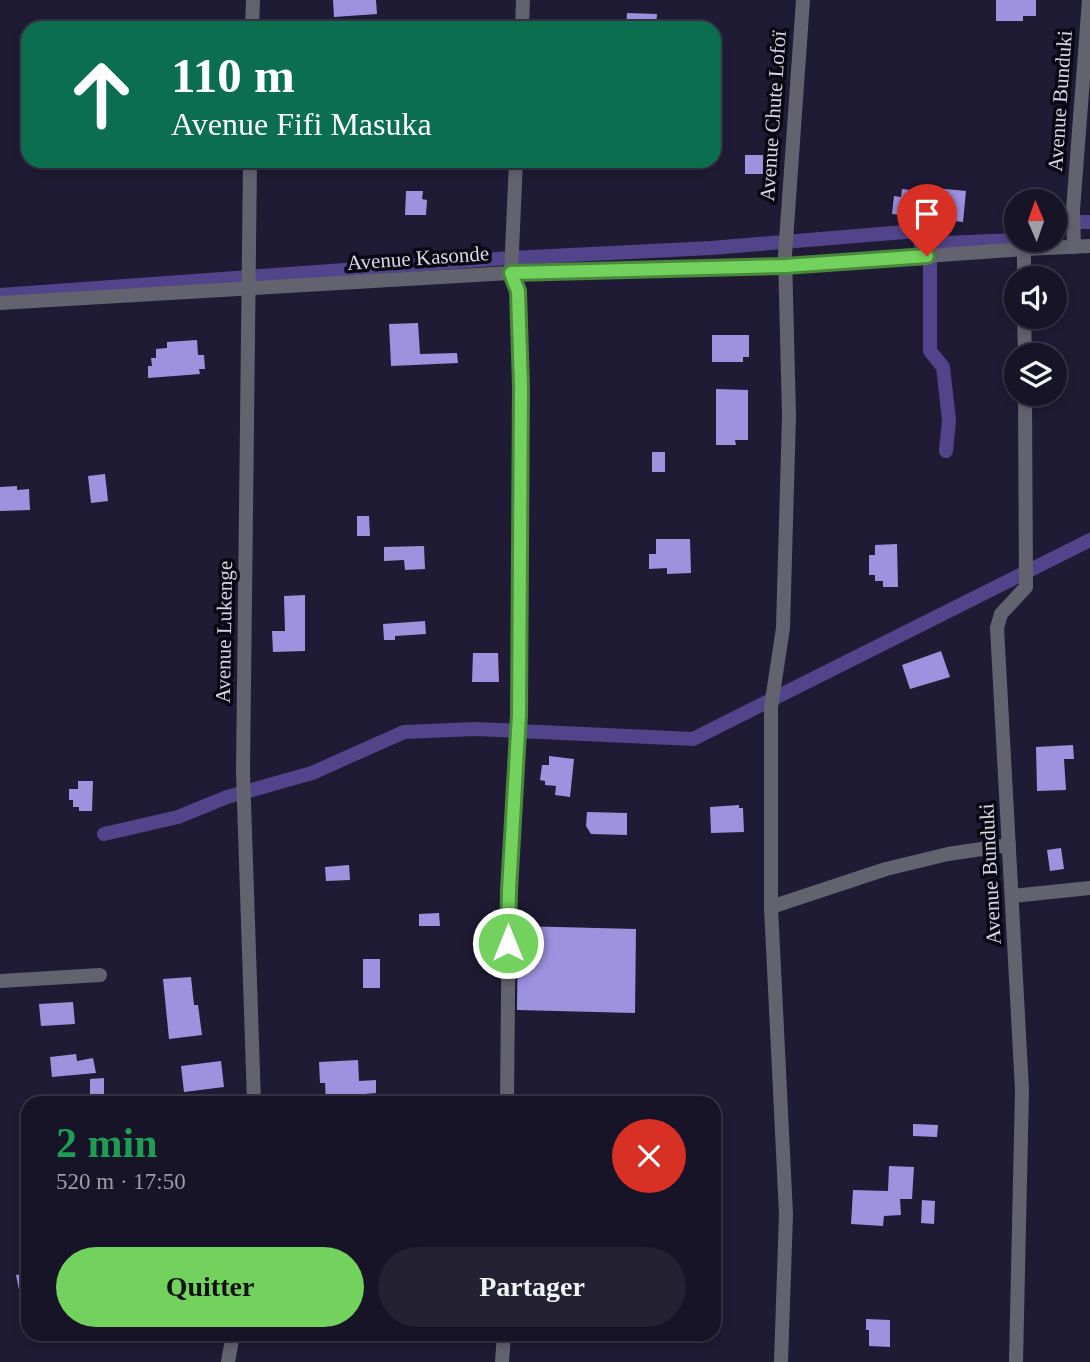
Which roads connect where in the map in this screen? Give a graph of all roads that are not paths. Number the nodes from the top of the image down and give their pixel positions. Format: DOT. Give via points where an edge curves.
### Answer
graph roads {
  1 [pos="253,0"];
  2 [pos="523,0"];
  3 [pos="803,0"];
  4 [pos="1089,0"];
  5 [pos="252,21"];
  6 [pos="522,21"];
  7 [pos="250,168"];
  8 [pos="516,168"];
  9 [pos="1073,240"];
  10 [pos="1068,241"];
  11 [pos="1090,246"];
  12 [pos="1004,250"];
  13 [pos="785,260"];
  14 [pos="511,273"];
  15 [pos="248,290"];
  16 [pos="0,303"];
  17 [pos="1025,406"];
  18 [pos="1009,845"];
  19 [pos="1090,888"];
  20 [pos="1012,896"];
  21 [pos="771,907"];
  22 [pos="100,975"];
  23 [pos="0,981"];
  24 [pos="254,1096"];
  25 [pos="507,1096"];
  26 [pos="232,1341"];
  27 [pos="503,1341"];
  28 [pos="228,1362"];
  29 [pos="502,1362"];
  30 [pos="781,1362"];
  31 [pos="1017,1362"];
  1 -- 5 [label="street"];
  2 -- 6 [label="street"];
  3 -- 13 [label="street, Avenue Chute Lofoï"];
  4 -- 9 [label="street, Avenue Bunduki"];
  7 -- 15 [label="street, Avenue Lukenge"];
  8 -- 14 [label="street"];
  9 -- 10 [label="street, Avenue Kasonde"];
  9 -- 11 [label="street, Avenue Kasonde"];
  12 -- 13 [label="street, Avenue Kasonde"];
  13 -- 14 [label="street, Avenue Kasonde"];
  13 -- 21 [label="street, Avenue Chute Lofoï" via="789,416 783,628 771,706"];
  14 -- 15 [label="street, Avenue Kasonde"];
  14 -- 25 [label="street" via="518,291 521,373 519,715 509,890"];
  15 -- 16 [label="street, Avenue Kasonde"];
  15 -- 24 [label="street, Avenue Lukenge" via="243,772"];
  17 -- 18 [label="street, Avenue Bunduki" via="1026,587 1001,614 997,628"];
  18 -- 20 [label="street, Avenue Bunduki"];
  18 -- 21 [label="street" via="886,869"];
  19 -- 20 [label="street"];
  20 -- 31 [label="street, Avenue Bunduki" via="1022,1090"];
  21 -- 30 [label="street, Avenue Chute Lofoï" via="786,1214"];
  22 -- 23 [label="street"];
  26 -- 28 [label="street"];
  27 -- 29 [label="street"];
}
